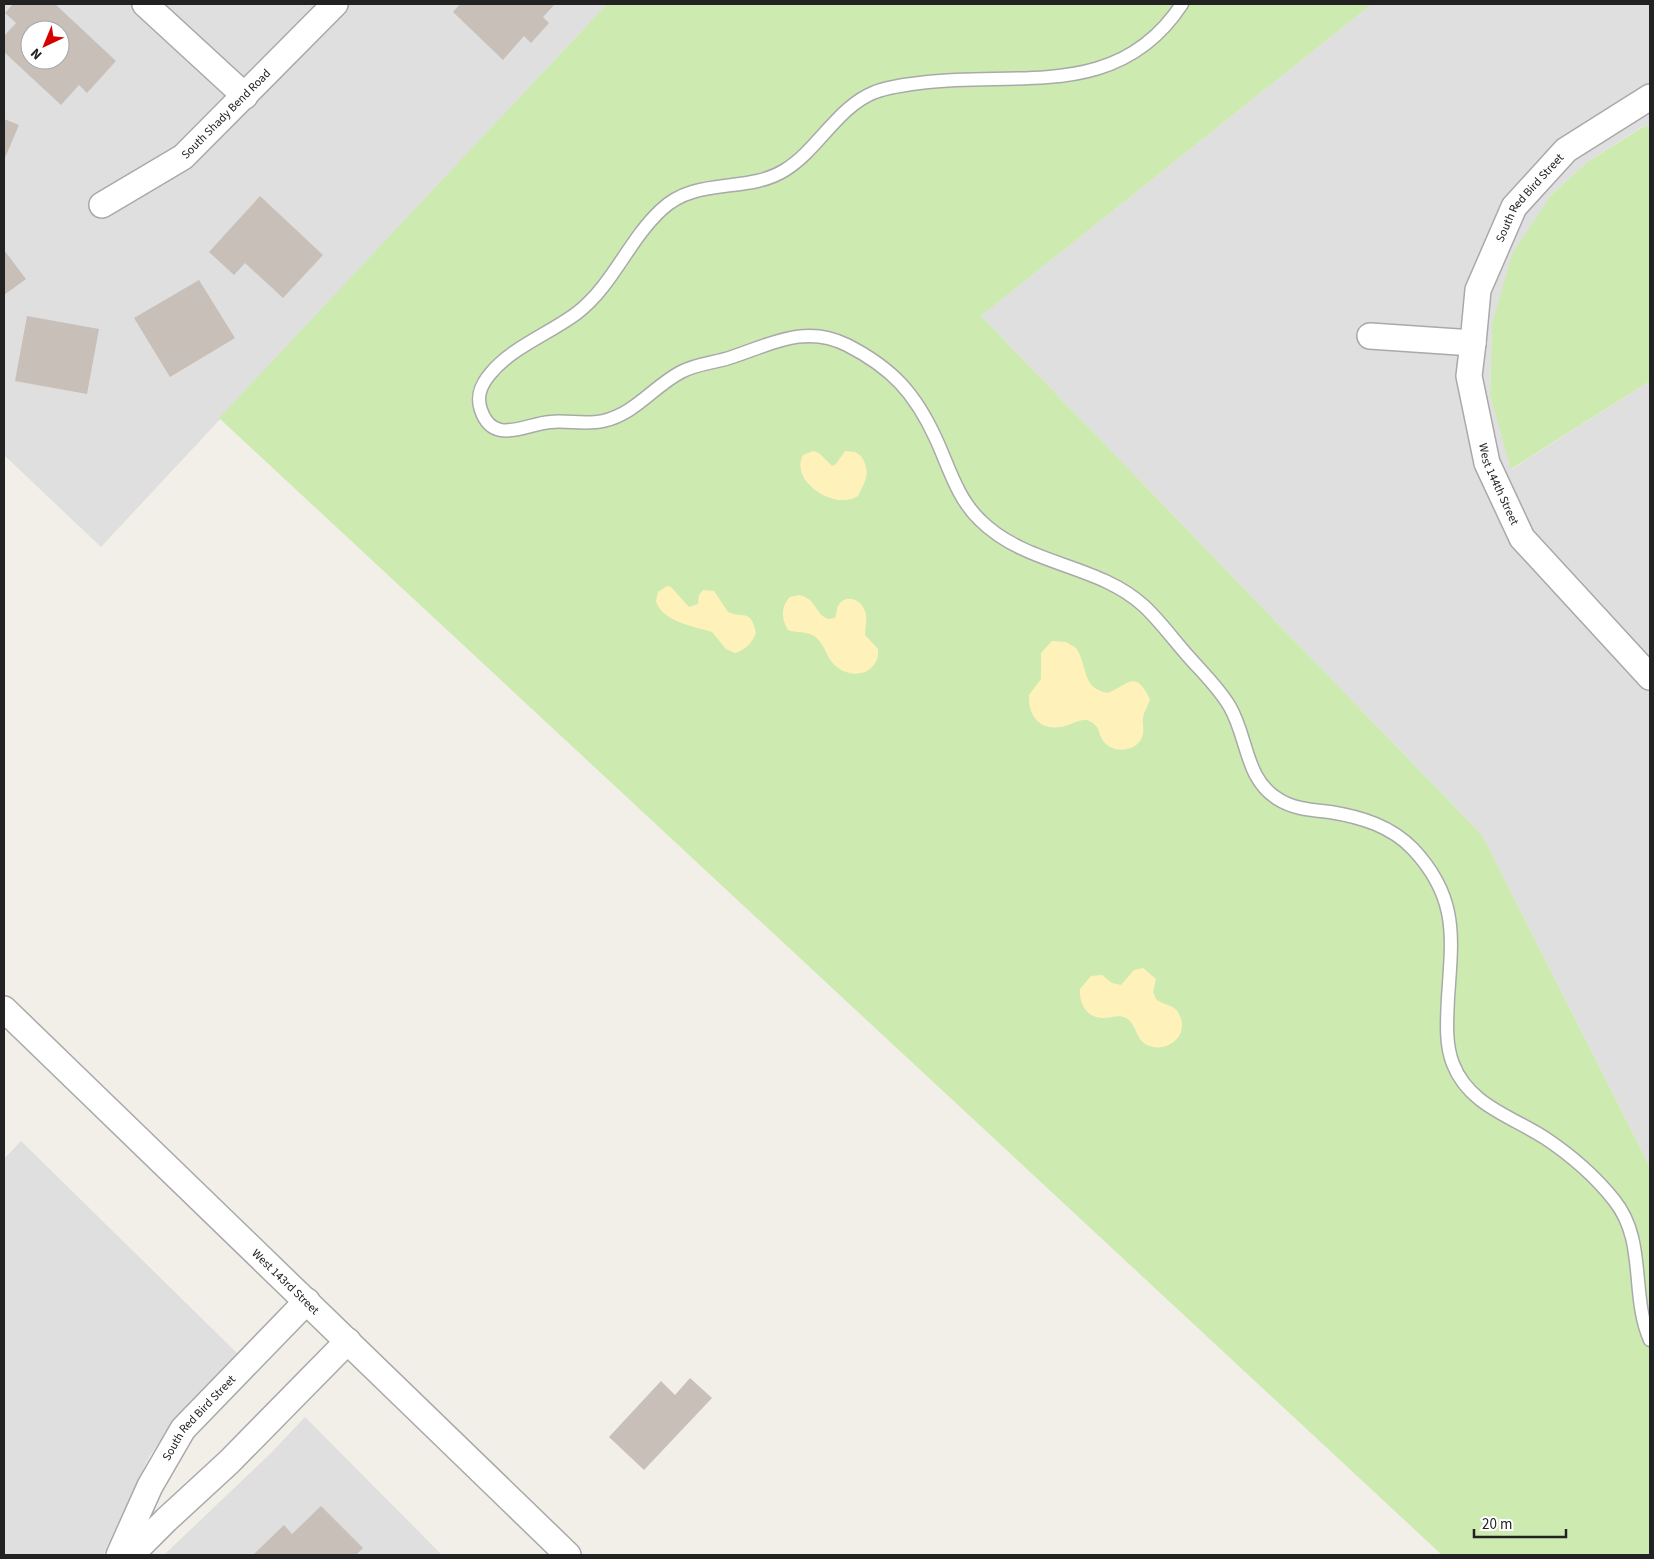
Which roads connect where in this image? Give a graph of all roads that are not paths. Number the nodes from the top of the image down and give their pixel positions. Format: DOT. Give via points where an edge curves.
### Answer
graph roads {
  1 [pos="145,4"];
  2 [pos="335,4"];
  3 [pos="1182,4"];
  4 [pos="245,96"];
  5 [pos="1650,97"];
  6 [pos="102,205"];
  7 [pos="1370,336"];
  8 [pos="1472,343"];
  9 [pos="1650,677"];
  10 [pos="4,1009"];
  11 [pos="307,1300"];
  12 [pos="1650,1340"];
  13 [pos="348,1341"];
  14 [pos="119,1555"];
  15 [pos="132,1555"];
  16 [pos="568,1555"];
  1 -- 4 [label="street"];
  2 -- 4 [label="street, South Shady Bend Road"];
  3 -- 12 [label="lane" via="1158,34 1131,54 1110,63 1064,77 947,80 892,86 849,107 786,170 763,179 698,189 665,205 592,300 512,354 487,377 479,391 481,413 496,430 515,431 546,422 603,421 625,413 675,375 692,367 803,334 837,339 899,379 914,397 970,510 1001,538 1022,550 1111,583 1149,610 1223,696 1234,714 1253,773 1266,789 1293,806 1358,817 1376,824 1395,833 1422,860 1438,883 1450,916 1452,941 1447,1039 1456,1072 1479,1100 1549,1141 1589,1174 1616,1202 1626,1216 1633,1237 1642,1316"];
  4 -- 6 [label="street, South Shady Bend Road" via="183,157"];
  5 -- 8 [label="street, South Red Bird Street" via="1566,150 1514,207 1478,290"];
  7 -- 8 [label="street"];
  8 -- 9 [label="street, West 144th Street" via="1469,376 1487,462 1522,538"];
  10 -- 11 [label="street, West 143rd Street"];
  11 -- 13 [label="street, West 143rd Street"];
  11 -- 14 [label="street, South Red Bird Street" via="183,1429 150,1486"];
  13 -- 15 [label="street"];
  13 -- 16 [label="street, West 143rd Street"];
}
